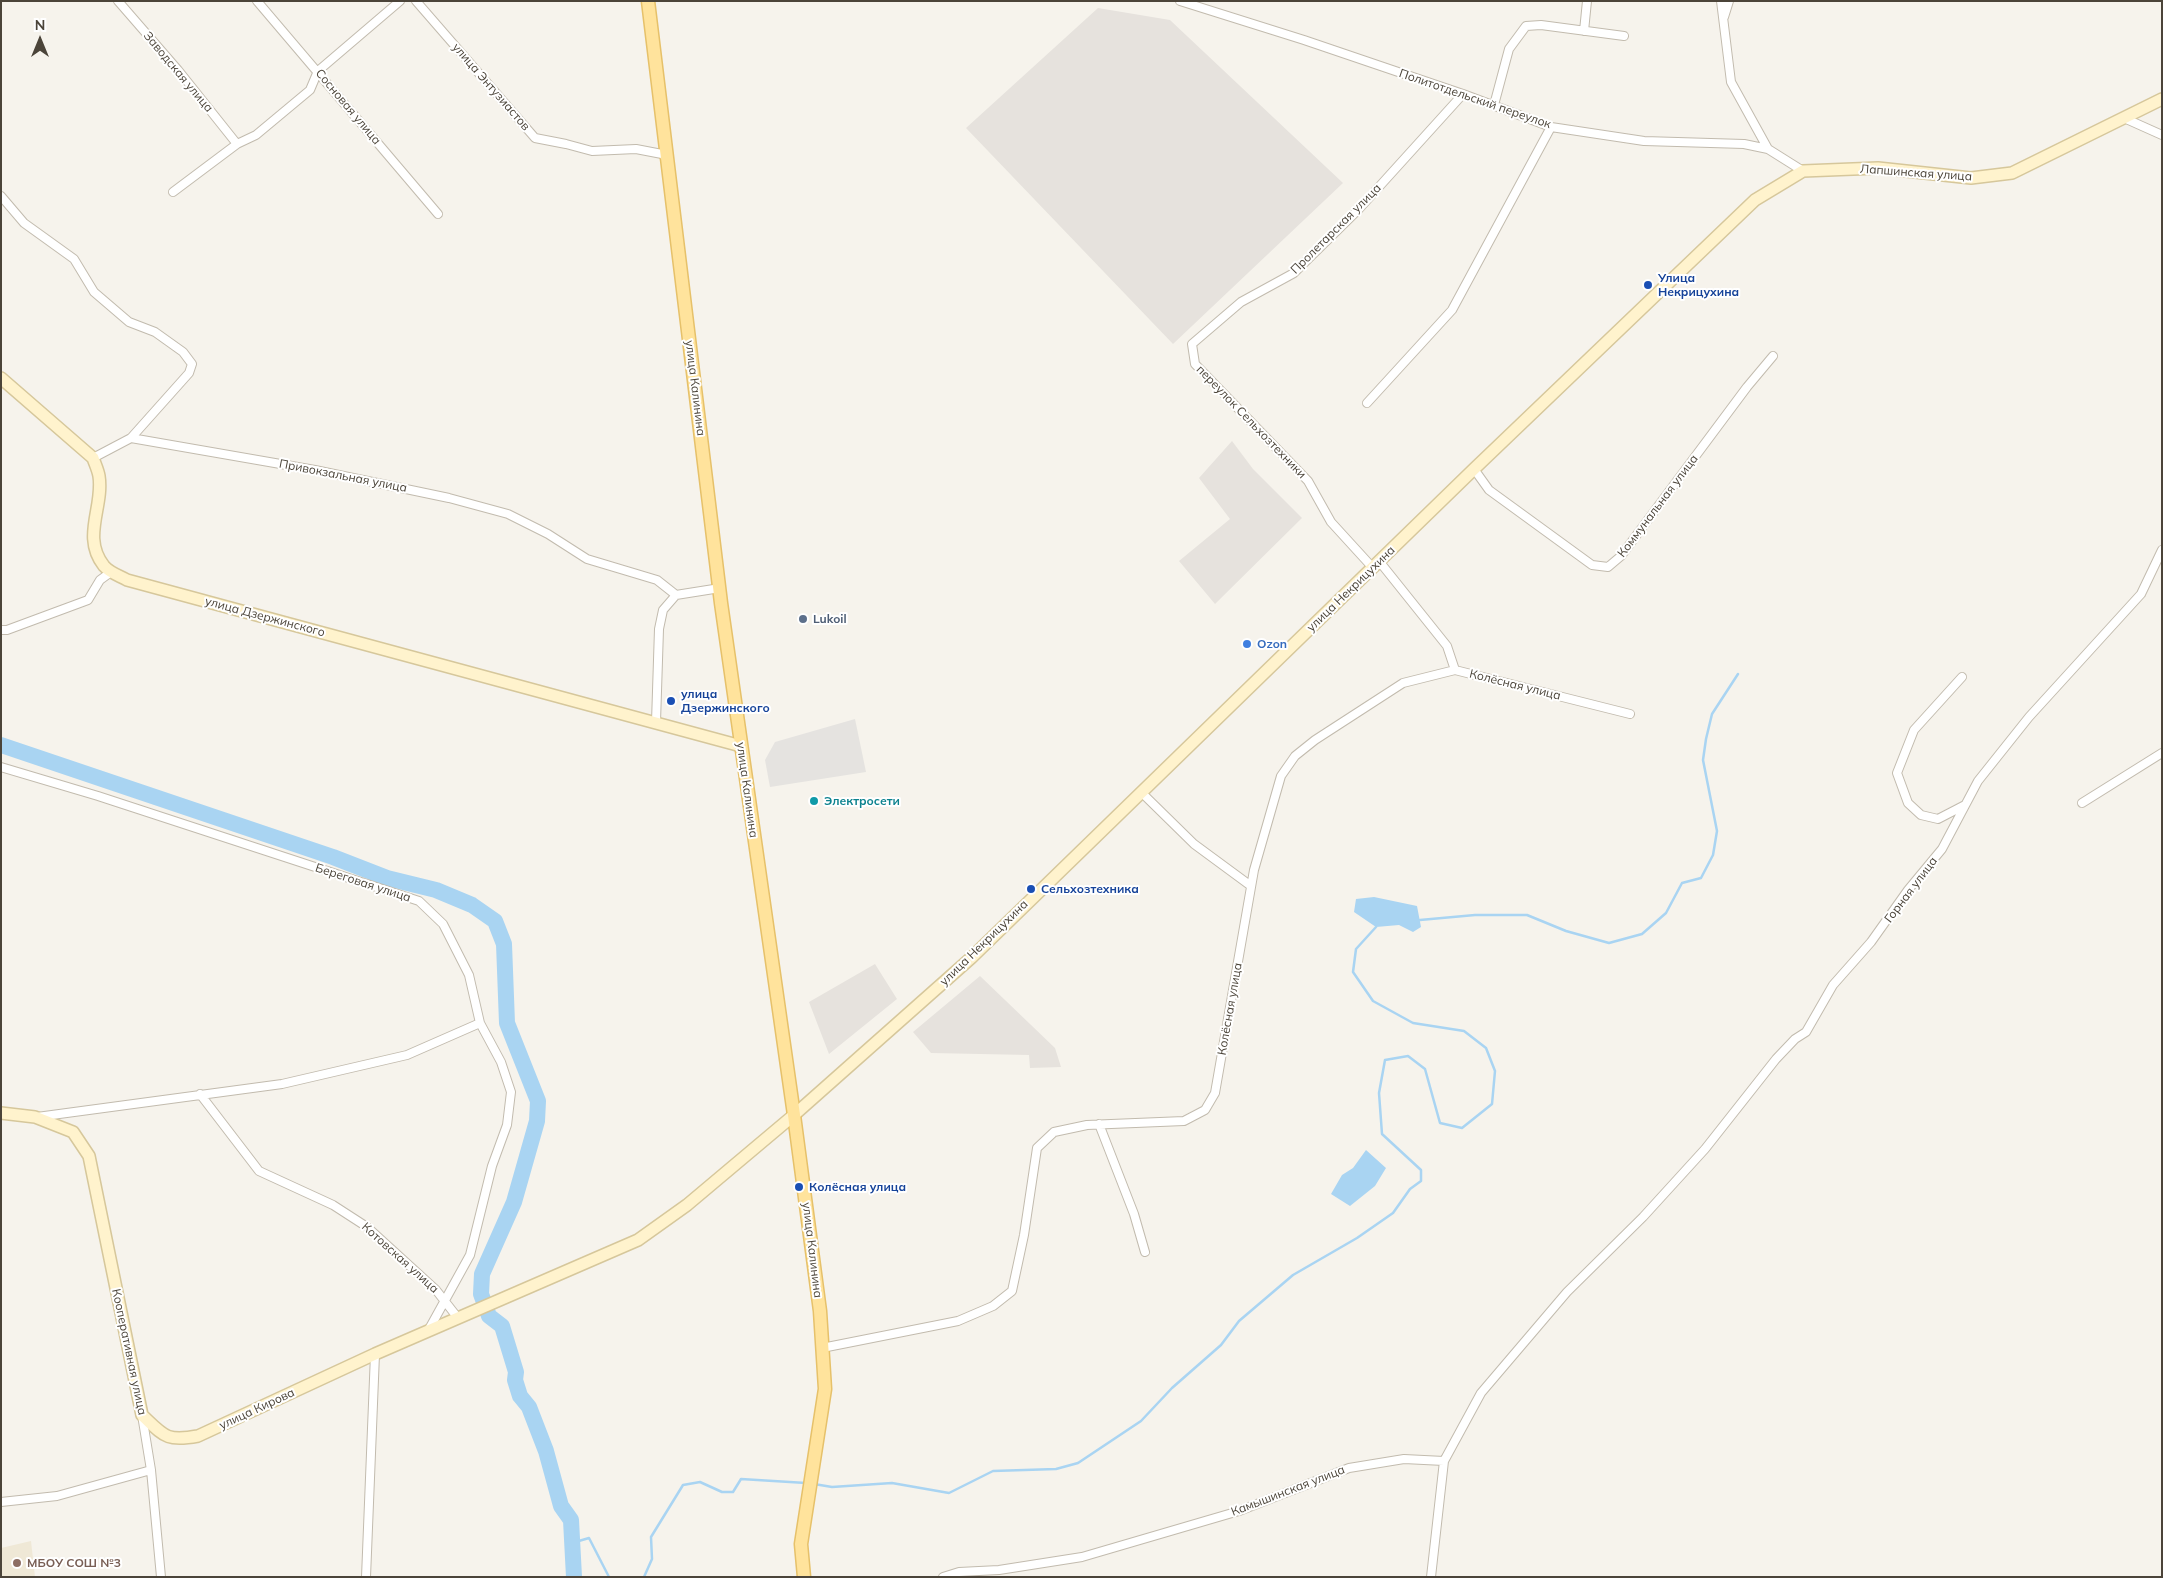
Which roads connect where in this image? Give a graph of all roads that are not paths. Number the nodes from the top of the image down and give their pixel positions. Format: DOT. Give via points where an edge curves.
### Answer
graph roads {
  1 [pos="118,1"];
  2 [pos="257,1"];
  3 [pos="400,1"];
  4 [pos="416,1"];
  5 [pos="648,1"];
  6 [pos="1180,1"];
  7 [pos="1587,1"];
  8 [pos="1721,1"];
  9 [pos="1729,1"];
  10 [pos="1723,18"];
  11 [pos="1584,31"];
  12 [pos="1624,36"];
  13 [pos="318,71"];
  14 [pos="1463,94"];
  15 [pos="2162,99"];
  16 [pos="1494,105"];
  17 [pos="2124,118"];
  18 [pos="1551,127"];
  19 [pos="2162,135"];
  20 [pos="237,144"];
  21 [pos="1768,149"];
  22 [pos="667,160"];
  23 [pos="1803,171"];
  24 [pos="173,192"];
  25 [pos="1,196"];
  26 [pos="438,214"];
  27 [pos="1192,344"];
  28 [pos="1773,356"];
  29 [pos="1,378"];
  30 [pos="1367,403"];
  31 [pos="131,438"];
  32 [pos="94,458"];
  33 [pos="1474,469"];
  34 [pos="2162,550"];
  35 [pos="1376,565"];
  36 [pos="112,572"];
  37 [pos="720,588"];
  38 [pos="676,595"];
  39 [pos="1,630"];
  40 [pos="1455,670"];
  41 [pos="1962,677"];
  42 [pos="1630,714"];
  43 [pos="656,722"];
  44 [pos="741,746"];
  45 [pos="2162,753"];
  46 [pos="1,767"];
  47 [pos="1142,793"];
  48 [pos="2082,803"];
  49 [pos="1965,805"];
  50 [pos="1251,886"];
  51 [pos="480,1023"];
  52 [pos="200,1094"];
  53 [pos="1,1113"];
  54 [pos="794,1115"];
  55 [pos="36,1117"];
  56 [pos="1099,1124"];
  57 [pos="1145,1252"];
  58 [pos="444,1301"];
  59 [pos="497,1301"];
  60 [pos="460,1317"];
  61 [pos="428,1331"];
  62 [pos="822,1348"];
  63 [pos="375,1354"];
  64 [pos="142,1415"];
  65 [pos="1444,1461"];
  66 [pos="151,1470"];
  67 [pos="1,1502"];
  68 [pos="1000,1573"];
  69 [pos="161,1577"];
  70 [pos="366,1577"];
  71 [pos="804,1577"];
  72 [pos="943,1577"];
  73 [pos="1431,1577"];
  1 -- 20 [label="street, Заводская улица"];
  2 -- 13 [label="street, Сосновая улица"];
  3 -- 13 [label="street"];
  4 -- 22 [label="street, улица Энтузиастов" via="535,138 592,152 636,149 662,154"];
  5 -- 22 [label="main road, улица Калинина"];
  6 -- 14 [label="street, Политотдельский переулок"];
  7 -- 11 [label="street"];
  8 -- 10 [label="street"];
  9 -- 10 [label="street"];
  10 -- 21 [label="street" via="1731,82"];
  11 -- 12 [label="street"];
  11 -- 16 [label="street" via="1526,26 1509,49"];
  13 -- 20 [label="street" via="310,90 256,135"];
  13 -- 26 [label="street, Сосновая улица"];
  14 -- 16 [label="street, Политотдельский переулок"];
  14 -- 27 [label="street, Пролетарская улица" via="1358,210 1294,273 1241,302"];
  15 -- 17 [label="street, Лапшинская улица"];
  16 -- 18 [label="street, Политотдельский переулок"];
  17 -- 19 [label="street"];
  17 -- 23 [label="street, Лапшинская улица" via="2012,173 1970,178 1878,168"];
  18 -- 21 [label="street, Политотдельский переулок" via="1644,141 1744,144"];
  18 -- 30 [label="street" via="1452,310"];
  20 -- 24 [label="street"];
  21 -- 23 [label="street, Политотдельский переулок"];
  22 -- 37 [label="main road, улица Калинина"];
  23 -- 33 [label="street, улица Некрицухина" via="1755,200"];
  25 -- 31 [label="street" via="24,222 74,259 94,292 129,322 155,332 184,352 192,364 189,374"];
  27 -- 35 [label="street, переулок Сельхозтехники" via="1194,364 1308,481 1331,522"];
  28 -- 33 [label="street, Коммунальная улица" via="1621,556 1608,567 1592,565 1489,490"];
  29 -- 32 [label="street"];
  31 -- 32 [label="street"];
  31 -- 38 [label="street, Привокзальная улица" via="315,470 508,514 587,559 657,580"];
  32 -- 36 [label="street, улица Дзержинского" via="99,477 92,527 96,552"];
  33 -- 35 [label="street, улица Некрицухина"];
  34 -- 49 [label="street, Горная улица" via="2141,594 2029,717 1978,781"];
  35 -- 40 [label="street, переулок Сельхозтехники" via="1446,646"];
  35 -- 47 [label="street, улица Некрицухина"];
  36 -- 39 [label="street" via="100,580 88,600"];
  36 -- 43 [label="street, улица Дзержинского" via="127,580"];
  37 -- 38 [label="street"];
  37 -- 44 [label="main road, улица Калинина"];
  38 -- 43 [label="street" via="663,610 659,629"];
  40 -- 42 [label="street, Колёсная улица"];
  40 -- 50 [label="street, Колёсная улица" via="1403,683 1295,756 1280,776"];
  41 -- 49 [label="street" via="1914,730 1897,773 1908,803 1921,815 1938,819"];
  43 -- 44 [label="street, улица Дзержинского"];
  44 -- 54 [label="main road, улица Калинина"];
  45 -- 48 [label="street"];
  46 -- 51 [label="street, Береговая улица" via="419,901 443,924 469,975"];
  47 -- 50 [label="street" via="1194,844"];
  47 -- 54 [label="street, улица Некрицухина" via="971,958"];
  49 -- 65 [label="street, Горная улица" via="1942,849 1834,985 1806,1032 1776,1058 1705,1149 1643,1217 1567,1292 1481,1393"];
  50 -- 56 [label="street, Колёсная улица" via="1215,1093 1205,1110 1184,1121"];
  51 -- 52 [label="street" via="407,1055 282,1084"];
  51 -- 58 [label="street, Береговая улица" via="501,1062 511,1092 507,1125 492,1166 470,1255"];
  52 -- 55 [label="street"];
  52 -- 58 [label="street, Котовская улица" via="258,1171 333,1205 367,1227"];
  53 -- 55 [label="street"];
  54 -- 59 [label="street, улица Некрицухина" via="687,1205 638,1240"];
  54 -- 62 [label="main road, улица Калинина"];
  55 -- 64 [label="street, Кооперативная улица" via="73,1132 89,1156"];
  56 -- 57 [label="street"];
  56 -- 62 [label="street, Колёсная улица" via="1054,1132 1038,1148 1012,1291 993,1306 958,1322"];
  58 -- 60 [label="street, Котовская улица"];
  58 -- 61 [label="street, Береговая улица"];
  59 -- 60 [label="street, улица Кирова"];
  60 -- 61 [label="street, улица Кирова"];
  61 -- 63 [label="street, улица Кирова"];
  62 -- 71 [label="main road, улица Калинина" via="825,1388 801,1544"];
  63 -- 64 [label="street, улица Кирова" via="198,1436 182,1439 164,1437"];
  63 -- 70 [label="street"];
  64 -- 66 [label="street, Кооперативная улица"];
  65 -- 68 [label="street, Камышинская улица" via="1404,1459 1349,1468 1239,1511 1091,1555"];
  65 -- 73 [label="street"];
  66 -- 67 [label="street" via="57,1496"];
  66 -- 69 [label="street, Кооперативная улица"];
  68 -- 72 [label="street, Камышинская улица" via="959,1572"];
}
